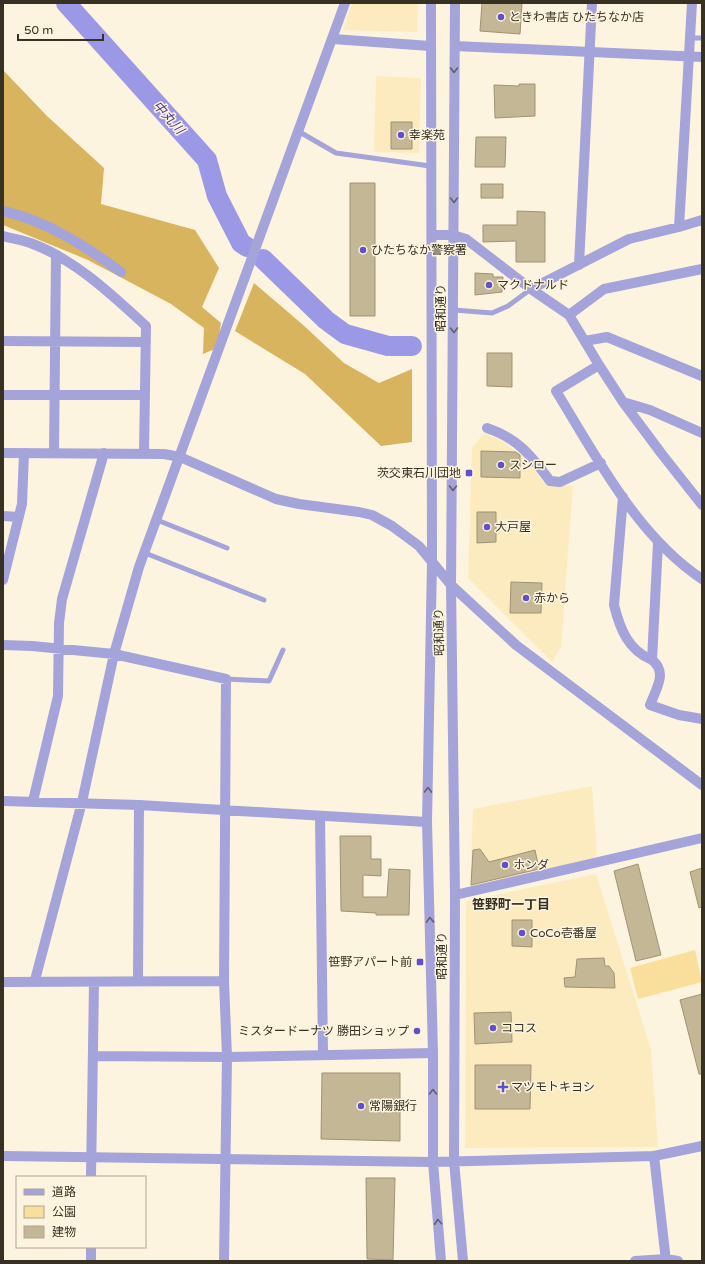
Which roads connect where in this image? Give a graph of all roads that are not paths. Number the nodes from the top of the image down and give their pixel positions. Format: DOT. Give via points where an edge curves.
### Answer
graph roads {
  1 [pos="345,3"];
  2 [pos="431,3"];
  3 [pos="455,3"];
  4 [pos="592,3"];
  5 [pos="692,3"];
  6 [pos="690,38"];
  7 [pos="702,38"];
  8 [pos="333,39"];
  9 [pos="430,46"];
  10 [pos="455,46"];
  11 [pos="590,51"];
  12 [pos="689,56"];
  13 [pos="702,57"];
  14 [pos="298,131"];
  15 [pos="430,166"];
  16 [pos="3,211"];
  17 [pos="702,220"];
  18 [pos="679,227"];
  19 [pos="432,235"];
  20 [pos="453,235"];
  21 [pos="3,236"];
  22 [pos="56,255"];
  23 [pos="579,265"];
  24 [pos="702,269"];
  25 [pos="121,272"];
  26 [pos="531,289"];
  27 [pos="454,310"];
  28 [pos="569,315"];
  29 [pos="3,341"];
  30 [pos="585,341"];
  31 [pos="55,342"];
  32 [pos="146,342"];
  33 [pos="599,365"];
  34 [pos="702,376"];
  35 [pos="3,395"];
  36 [pos="55,395"];
  37 [pos="145,395"];
  38 [pos="623,402"];
  39 [pos="487,428"];
  40 [pos="702,433"];
  41 [pos="3,453"];
  42 [pos="24,453"];
  43 [pos="54,453"];
  44 [pos="104,453"];
  45 [pos="144,453"];
  46 [pos="180,457"];
  47 [pos="600,463"];
  48 [pos="623,497"];
  49 [pos="702,505"];
  50 [pos="3,516"];
  51 [pos="19,517"];
  52 [pos="157,520"];
  53 [pos="658,543"];
  54 [pos="227,548"];
  55 [pos="145,553"];
  56 [pos="432,563"];
  57 [pos="702,579"];
  58 [pos="3,580"];
  59 [pos="451,585"];
  60 [pos="264,600"];
  61 [pos="3,645"];
  62 [pos="58,649"];
  63 [pos="283,650"];
  64 [pos="114,654"];
  65 [pos="652,660"];
  66 [pos="226,679"];
  67 [pos="702,719"];
  68 [pos="702,785"];
  69 [pos="3,801"];
  70 [pos="33,801"];
  71 [pos="82,802"];
  72 [pos="139,805"];
  73 [pos="226,810"];
  74 [pos="320,816"];
  75 [pos="427,822"];
  76 [pos="702,838"];
  77 [pos="455,895"];
  78 [pos="35,980"];
  79 [pos="224,981"];
  80 [pos="3,982"];
  81 [pos="94,982"];
  82 [pos="138,982"];
  83 [pos="433,1053"];
  84 [pos="323,1054"];
  85 [pos="93,1056"];
  86 [pos="227,1057"];
  87 [pos="702,1146"];
  88 [pos="3,1156"];
  89 [pos="654,1156"];
  90 [pos="92,1158"];
  91 [pos="224,1158"];
  92 [pos="454,1161"];
  93 [pos="433,1162"];
  94 [pos="91,1176"];
  95 [pos="91,1248"];
  96 [pos="666,1260"];
  97 [pos="91,1261"];
  98 [pos="224,1261"];
  99 [pos="441,1261"];
  100 [pos="464,1261"];
  101 [pos="635,1261"];
  102 [pos="678,1261"];
  1 -- 8 [label="street"];
  2 -- 9 [label="street, 昭和通り"];
  3 -- 10 [label="street, 昭和通り"];
  4 -- 11 [label="street"];
  5 -- 6 [label="street"];
  6 -- 7 [label="lane"];
  6 -- 12 [label="street"];
  8 -- 9 [label="street"];
  8 -- 14 [label="street"];
  9 -- 15 [label="street, 昭和通り"];
  10 -- 11 [label="street"];
  10 -- 20 [label="street, 昭和通り, one-way"];
  11 -- 12 [label="street"];
  11 -- 23 [label="street"];
  12 -- 13 [label="street"];
  12 -- 18 [label="street"];
  14 -- 15 [label="lane" via="336,153"];
  14 -- 46 [label="street"];
  15 -- 19 [label="street, 昭和通り"];
  16 -- 25 [label="street" via="56,229"];
  17 -- 18 [label="street"];
  18 -- 23 [label="street" via="629,239"];
  19 -- 20 [label="street"];
  19 -- 56 [label="street, 昭和通り"];
  20 -- 26 [label="street" via="466,239"];
  20 -- 27 [label="street, 昭和通り"];
  21 -- 22 [label="street" via="32,243"];
  22 -- 31 [label="street"];
  22 -- 32 [label="street" via="99,283 146,326"];
  23 -- 26 [label="street"];
  24 -- 28 [label="street" via="604,289"];
  26 -- 27 [label="lane" via="508,306 492,313"];
  26 -- 28 [label="street"];
  27 -- 59 [label="street, 昭和通り, one-way"];
  28 -- 30 [label="street"];
  29 -- 31 [label="street"];
  30 -- 33 [label="street"];
  30 -- 34 [label="street" via="607,337"];
  31 -- 32 [label="street"];
  31 -- 36 [label="street"];
  32 -- 37 [label="street"];
  33 -- 38 [label="street"];
  33 -- 47 [label="street" via="556,392"];
  35 -- 36 [label="street"];
  36 -- 37 [label="street"];
  36 -- 43 [label="street"];
  37 -- 45 [label="street"];
  38 -- 40 [label="street" via="650,410"];
  38 -- 49 [label="street"];
  39 -- 47 [label="street" via="520,445 550,481 560,482"];
  41 -- 42 [label="street"];
  42 -- 43 [label="street"];
  42 -- 51 [label="street"];
  43 -- 44 [label="street"];
  44 -- 45 [label="street"];
  44 -- 62 [label="street" via="62,599"];
  45 -- 46 [label="street"];
  46 -- 52 [label="street"];
  46 -- 56 [label="street" via="276,499 372,515 419,546"];
  47 -- 48 [label="street"];
  48 -- 53 [label="street"];
  48 -- 65 [label="street" via="614,605 628,643 641,656"];
  50 -- 51 [label="street"];
  51 -- 58 [label="street"];
  52 -- 54 [label="lane"];
  52 -- 55 [label="street"];
  53 -- 57 [label="street" via="682,566"];
  53 -- 65 [label="street"];
  55 -- 60 [label="lane"];
  55 -- 64 [label="street"];
  56 -- 59 [label="street"];
  75 -- 56 [label="street, 昭和通り, one-way"];
  59 -- 68 [label="street" via="516,644"];
  59 -- 77 [label="street, 昭和通り"];
  61 -- 62 [label="street"];
  62 -- 64 [label="street"];
  62 -- 70 [label="street" via="58,696"];
  63 -- 66 [label="lane" via="269,681"];
  64 -- 66 [label="street"];
  64 -- 71 [label="street"];
  65 -- 67 [label="street" via="658,665 661,673 650,705 679,715"];
  66 -- 73 [label="street"];
  69 -- 70 [label="street"];
  70 -- 71 [label="street"];
  71 -- 72 [label="street"];
  71 -- 78 [label="street"];
  72 -- 73 [label="street"];
  72 -- 82 [label="street"];
  73 -- 74 [label="street"];
  73 -- 79 [label="street"];
  74 -- 75 [label="street"];
  74 -- 84 [label="street"];
  83 -- 75 [label="street, 昭和通り, one-way"];
  76 -- 77 [label="street"];
  77 -- 92 [label="street, 昭和通り"];
  78 -- 80 [label="street"];
  78 -- 81 [label="street"];
  79 -- 82 [label="street"];
  79 -- 86 [label="street"];
  81 -- 82 [label="street"];
  81 -- 85 [label="street"];
  83 -- 84 [label="street"];
  93 -- 83 [label="street, 昭和通り, one-way"];
  84 -- 86 [label="street"];
  85 -- 86 [label="street"];
  85 -- 90 [label="street"];
  86 -- 91 [label="street"];
  87 -- 89 [label="street"];
  88 -- 90 [label="street"];
  89 -- 92 [label="street"];
  89 -- 96 [label="street"];
  90 -- 91 [label="street"];
  90 -- 94 [label="street"];
  91 -- 93 [label="street"];
  91 -- 98 [label="street"];
  92 -- 93 [label="street"];
  92 -- 100 [label="street, 昭和通り"];
  99 -- 93 [label="street, 昭和通り, one-way"];
  95 -- 97 [label="street"];
  96 -- 101 [label="street"];
  96 -- 102 [label="street"];
}
